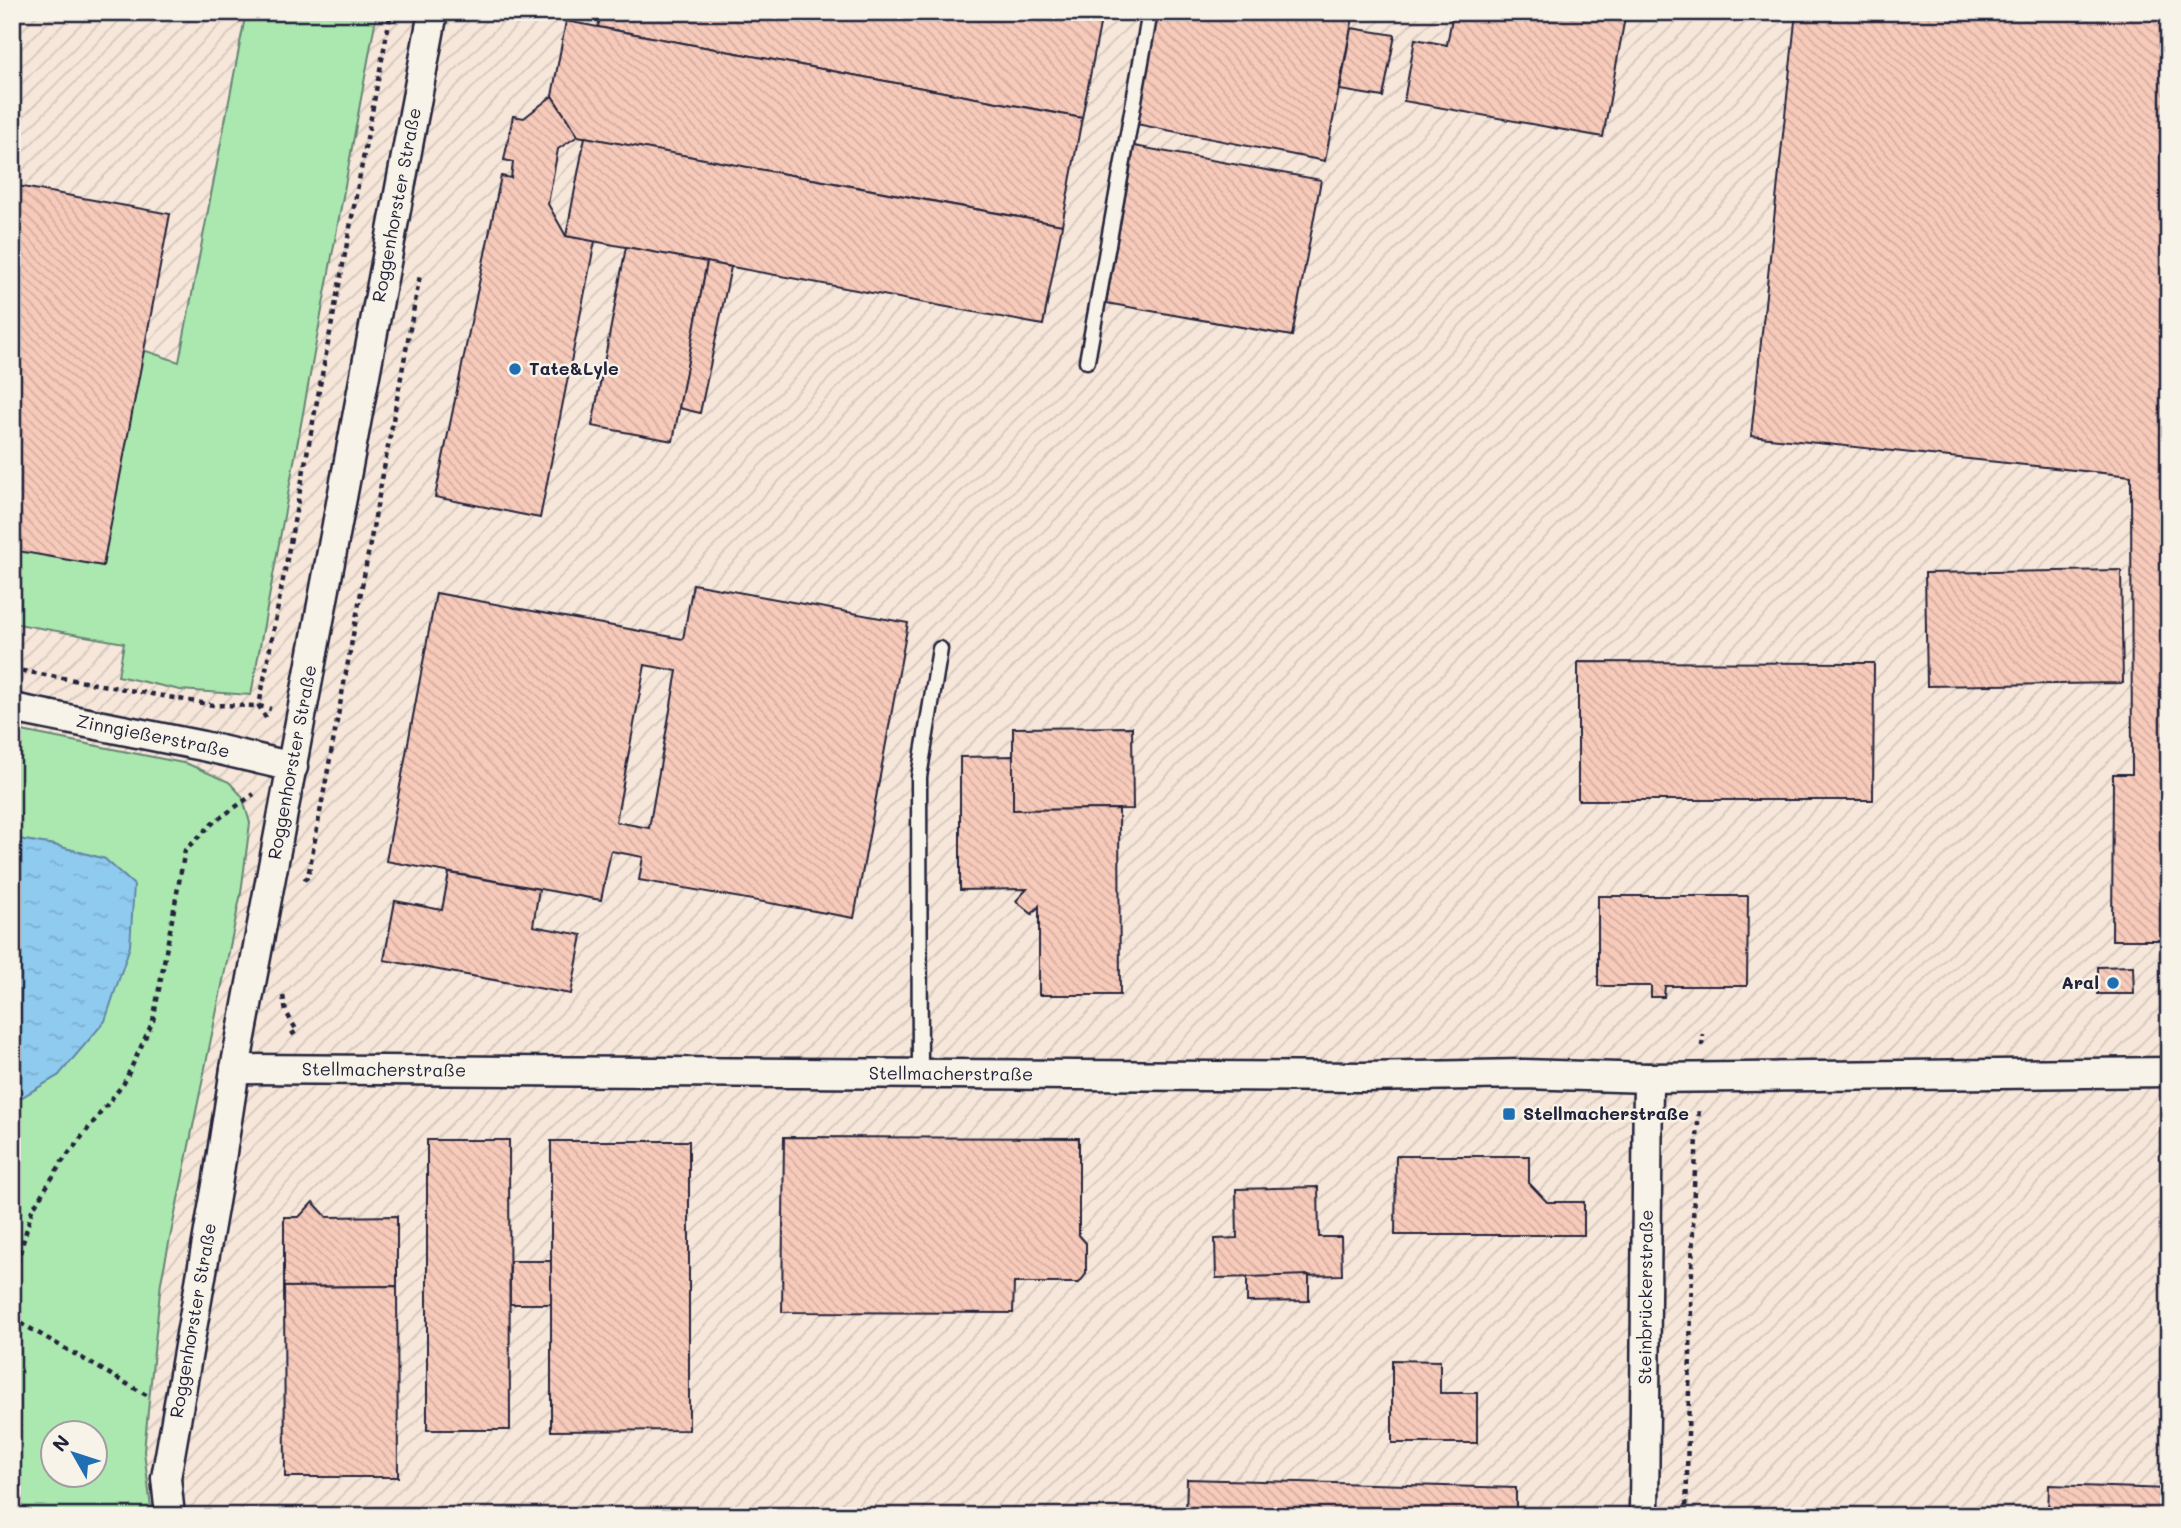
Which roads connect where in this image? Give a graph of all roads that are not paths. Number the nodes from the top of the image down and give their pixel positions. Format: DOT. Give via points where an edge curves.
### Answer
graph roads {
  1 [pos="433,12"];
  2 [pos="1150,12"];
  3 [pos="1087,361"];
  4 [pos="940,649"];
  5 [pos="12,708"];
  6 [pos="293,767"];
  7 [pos="235,1069"];
  8 [pos="2169,1072"];
  9 [pos="920,1074"];
  10 [pos="1648,1078"];
  11 [pos="170,1516"];
  12 [pos="1644,1516"];
  1 -- 6 [label="street, Roggenhorster Straße"];
  2 -- 3 [label="lane"];
  4 -- 9 [label="lane" via="919,777"];
  5 -- 6 [label="street, Zinngießerstraße"];
  6 -- 7 [label="street, Roggenhorster Straße"];
  7 -- 9 [label="street, Stellmacherstraße"];
  7 -- 11 [label="street, Roggenhorster Straße" via="166,1478"];
  8 -- 10 [label="street, Stellmacherstraße"];
  9 -- 10 [label="street, Stellmacherstraße"];
  10 -- 12 [label="street, Steinbrückerstraße"];
}
